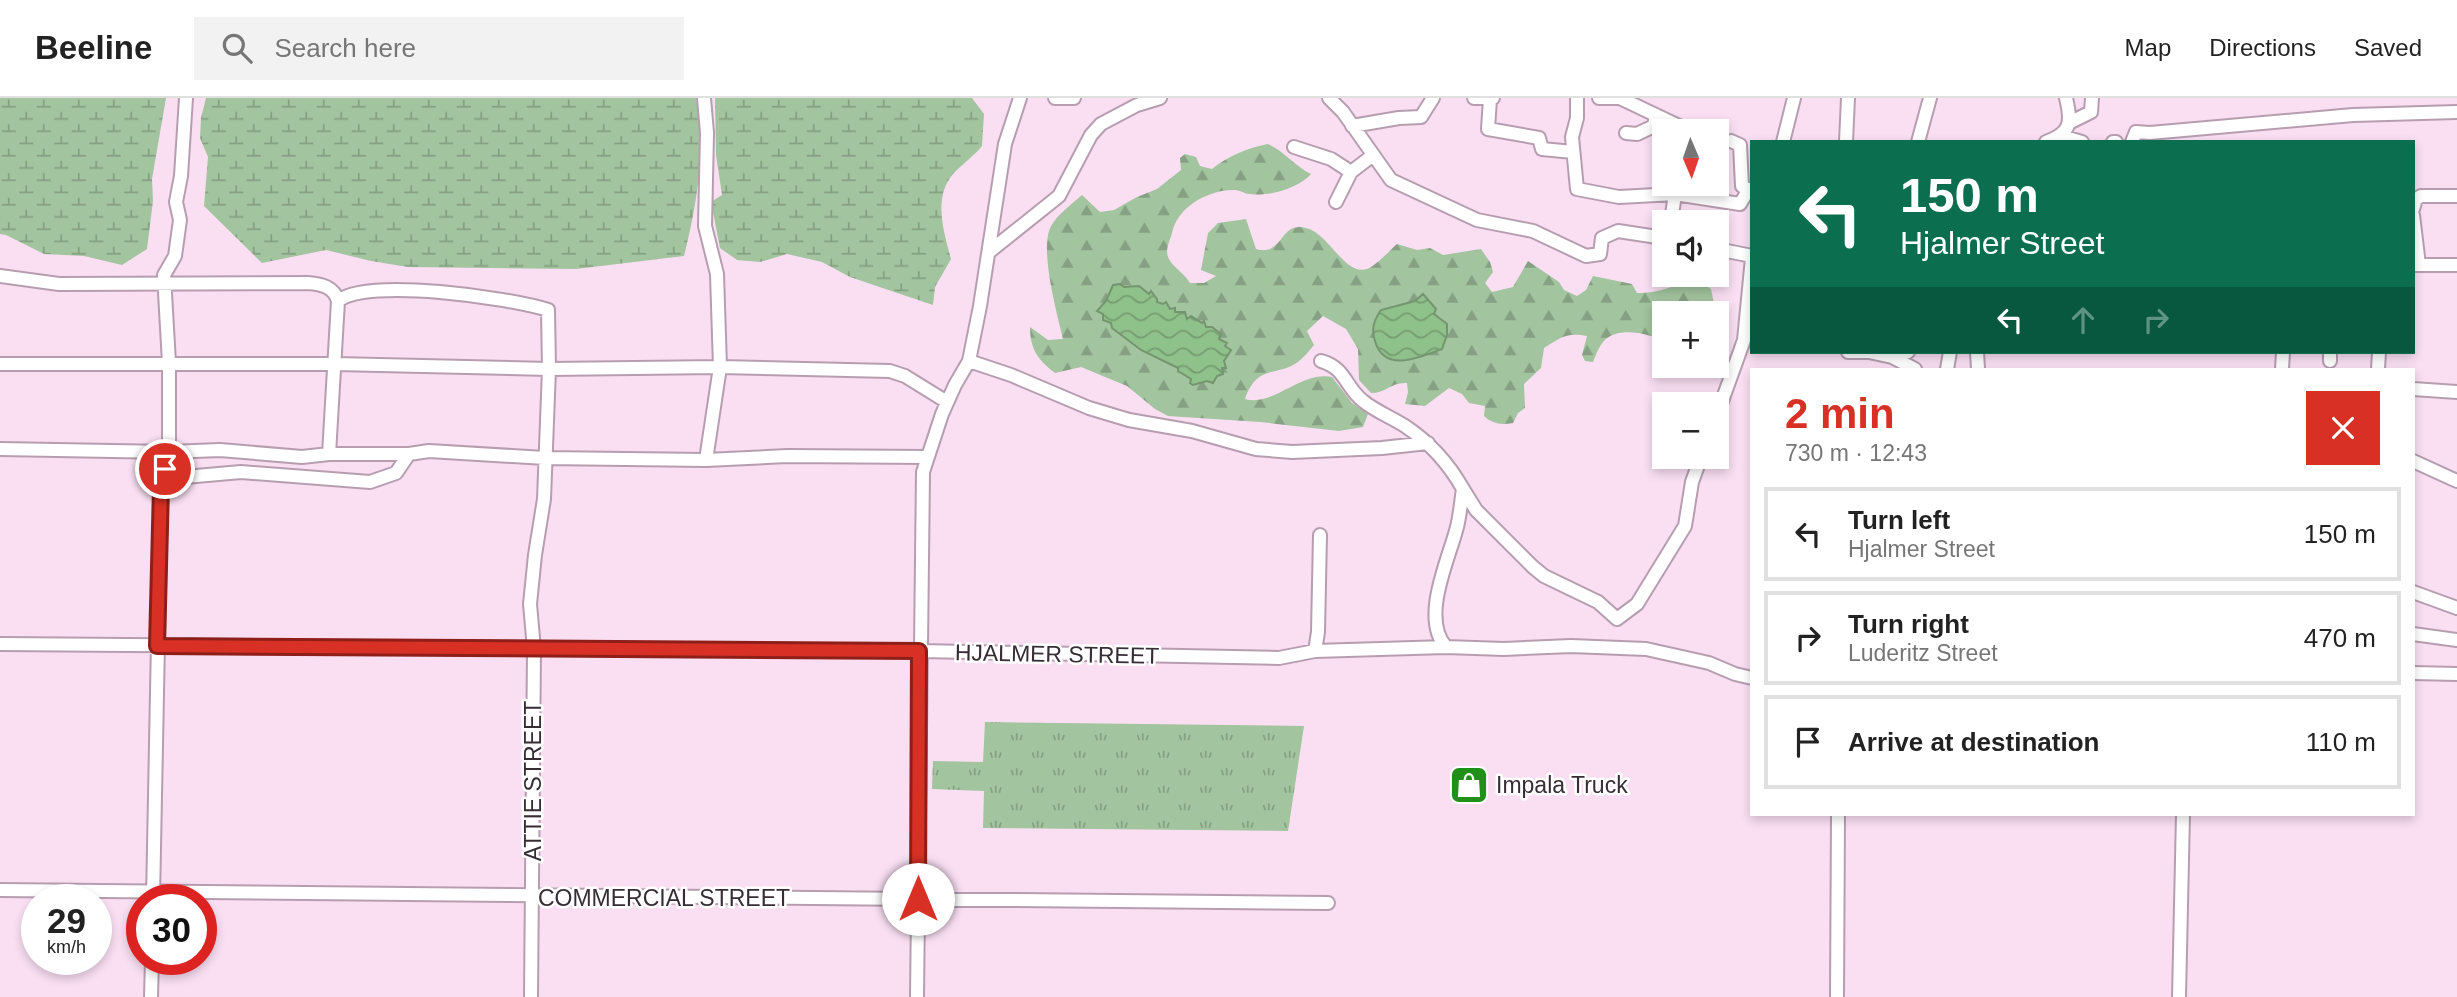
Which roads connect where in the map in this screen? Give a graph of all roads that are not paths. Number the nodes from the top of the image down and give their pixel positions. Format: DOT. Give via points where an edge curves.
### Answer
graph roads {
  1 [pos="186,98"];
  2 [pos="704,98"];
  3 [pos="1020,98"];
  4 [pos="1055,98"];
  5 [pos="1074,98"];
  6 [pos="1160,98"];
  7 [pos="1329,98"];
  8 [pos="1433,98"];
  9 [pos="1474,98"];
  10 [pos="1577,98"];
  11 [pos="1599,98"];
  12 [pos="1620,98"];
  13 [pos="1794,98"];
  14 [pos="1848,98"];
  15 [pos="1930,98"];
  16 [pos="2066,98"];
  17 [pos="2092,98"];
  18 [pos="1492,99"];
  19 [pos="2457,113"];
  20 [pos="1656,115"];
  21 [pos="1664,119"];
  22 [pos="2069,123"];
  23 [pos="1352,126"];
  24 [pos="1626,133"];
  25 [pos="2061,136"];
  26 [pos="1784,140"];
  27 [pos="1846,140"];
  28 [pos="1918,140"];
  29 [pos="2051,140"];
  30 [pos="2075,140"];
  31 [pos="2133,140"];
  32 [pos="1731,141"];
  33 [pos="1294,147"];
  34 [pos="1573,152"];
  35 [pos="1372,156"];
  36 [pos="1351,172"];
  37 [pos="1750,191"];
  38 [pos="1652,195"];
  39 [pos="1688,196"];
  40 [pos="2457,196"];
  41 [pos="1336,202"];
  42 [pos="2415,202"];
  43 [pos="1652,236"];
  44 [pos="1729,252"];
  45 [pos="989,253"];
  46 [pos="1750,257"];
  47 [pos="2457,264"];
  48 [pos="2416,265"];
  49 [pos="0,276"];
  50 [pos="165,285"];
  51 [pos="1750,299"];
  52 [pos="338,302"];
  53 [pos="1748,341"];
  54 [pos="1878,354"];
  55 [pos="1902,354"];
  56 [pos="1892,357"];
  57 [pos="969,361"];
  58 [pos="1321,361"];
  59 [pos="169,363"];
  60 [pos="0,364"];
  61 [pos="336,364"];
  62 [pos="720,367"];
  63 [pos="1913,368"];
  64 [pos="550,369"];
  65 [pos="2415,389"];
  66 [pos="1727,392"];
  67 [pos="2457,392"];
  68 [pos="947,402"];
  69 [pos="1428,443"];
  70 [pos="0,449"];
  71 [pos="169,452"];
  72 [pos="329,454"];
  73 [pos="409,454"];
  74 [pos="302,457"];
  75 [pos="928,457"];
  76 [pos="545,458"];
  77 [pos="706,460"];
  78 [pos="2415,462"];
  79 [pos="1697,469"];
  80 [pos="274,476"];
  81 [pos="2457,481"];
  82 [pos="161,487"];
  83 [pos="1464,489"];
  84 [pos="1320,535"];
  85 [pos="2415,593"];
  86 [pos="2457,608"];
  87 [pos="2415,634"];
  88 [pos="2457,640"];
  89 [pos="0,644"];
  90 [pos="157,646"];
  91 [pos="1446,647"];
  92 [pos="534,649"];
  93 [pos="919,651"];
  94 [pos="1315,651"];
  95 [pos="2415,673"];
  96 [pos="2457,674"];
  97 [pos="1750,678"];
  98 [pos="1838,816"];
  99 [pos="2183,816"];
  100 [pos="153,884"];
  101 [pos="0,890"];
  102 [pos="126,895"];
  103 [pos="217,896"];
  104 [pos="532,897"];
  105 [pos="918,899"];
  106 [pos="1328,903"];
  107 [pos="152,975"];
  108 [pos="151,997"];
  109 [pos="531,997"];
  110 [pos="917,997"];
  111 [pos="1837,997"];
  112 [pos="2179,997"];
  1 -- 50 [label="street" via="176,202 180,220"];
  2 -- 62 [label="street" via="708,133 705,226 717,274"];
  3 -- 45 [label="street" via="1006,144"];
  4 -- 5 [label="street"];
  6 -- 45 [label="street" via="1101,124 1059,196"];
  7 -- 23 [label="street"];
  8 -- 23 [label="street" via="1418,118"];
  9 -- 18 [label="street"];
  10 -- 34 [label="street"];
  11 -- 12 [label="street"];
  12 -- 20 [label="street"];
  13 -- 26 [label="street"];
  14 -- 27 [label="street"];
  15 -- 28 [label="street"];
  16 -- 22 [label="street"];
  17 -- 22 [label="street" via="2091,112"];
  18 -- 34 [label="street" via="1488,129 1539,138 1542,149"];
  19 -- 31 [label="street" via="2353,115 2136,132"];
  20 -- 21 [label="street"];
  20 -- 24 [label="street" via="1654,126 1637,134"];
  22 -- 25 [label="street"];
  23 -- 35 [label="street"];
  25 -- 29 [label="street"];
  25 -- 30 [label="street"];
  32 -- 37 [label="street" via="1740,145 1742,186"];
  33 -- 36 [label="street" via="1331,159"];
  34 -- 38 [label="street" via="1577,189 1619,197"];
  35 -- 36 [label="street"];
  35 -- 43 [label="street" via="1400,185 1477,220 1533,231 1586,256 1600,254 1602,238 1618,231"];
  36 -- 41 [label="street"];
  37 -- 39 [label="street" via="1740,204"];
  40 -- 42 [label="street" via="2421,196"];
  44 -- 46 [label="street"];
  45 -- 57 [label="street"];
  47 -- 48 [label="street"];
  49 -- 50 [label="street" via="59,284"];
  50 -- 52 [label="street" via="318,284 336,293"];
  50 -- 59 [label="street"];
  51 -- 53 [label="street"];
  52 -- 61 [label="street"];
  52 -- 64 [label="street, ATTIE STREET" via="345,296 380,292 440,291 548,310"];
  53 -- 66 [label="street"];
  54 -- 56 [label="street"];
  55 -- 56 [label="street"];
  56 -- 63 [label="street"];
  57 -- 68 [label="street"];
  57 -- 69 [label="street" via="1089,408 1256,449 1293,452"];
  58 -- 69 [label="street" via="1339,369 1368,405"];
  59 -- 60 [label="street"];
  59 -- 61 [label="street"];
  59 -- 71 [label="street"];
  61 -- 64 [label="street"];
  61 -- 72 [label="street"];
  62 -- 64 [label="street"];
  62 -- 68 [label="street" via="891,371"];
  62 -- 77 [label="street"];
  64 -- 76 [label="street, ATTIE STREET"];
  65 -- 67 [label="street"];
  68 -- 75 [label="street"];
  69 -- 83 [label="street"];
  70 -- 71 [label="street"];
  71 -- 74 [label="street" via="220,450"];
  71 -- 82 [label="street"];
  72 -- 73 [label="street"];
  72 -- 74 [label="street"];
  73 -- 76 [label="street" via="429,451"];
  73 -- 80 [label="street" via="396,473 370,482"];
  74 -- 80 [label="street"];
  75 -- 77 [label="street"];
  75 -- 93 [label="street" via="923,472"];
  76 -- 77 [label="street"];
  76 -- 92 [label="street, ATTIE STREET" via="530,604"];
  78 -- 81 [label="street"];
  79 -- 83 [label="street" via="1685,526 1637,604 1617,619 1598,602 1544,576 1475,510"];
  80 -- 82 [label="street" via="203,474"];
  82 -- 90 [label="street"];
  83 -- 91 [label="street" via="1437,597 1436,625"];
  84 -- 94 [label="street"];
  85 -- 86 [label="street"];
  87 -- 88 [label="street"];
  89 -- 90 [label="street, HJALMER STREET"];
  90 -- 92 [label="street, HJALMER STREET"];
  90 -- 100 [label="street"];
  91 -- 94 [label="street, HJALMER STREET"];
  91 -- 97 [label="street, HJALMER STREET" via="1646,649"];
  92 -- 93 [label="street, HJALMER STREET"];
  92 -- 104 [label="street, ATTIE STREET"];
  93 -- 94 [label="street, HJALMER STREET" via="1279,657"];
  93 -- 105 [label="street"];
  95 -- 96 [label="street"];
  98 -- 111 [label="street"];
  99 -- 112 [label="street"];
  101 -- 102 [label="street, COMMERCIAL STREET"];
  103 -- 104 [label="street, COMMERCIAL STREET"];
  104 -- 105 [label="street, COMMERCIAL STREET"];
  104 -- 109 [label="street, ATTIE STREET"];
  105 -- 106 [label="street, COMMERCIAL STREET"];
  105 -- 110 [label="street"];
  107 -- 108 [label="street"];
}
